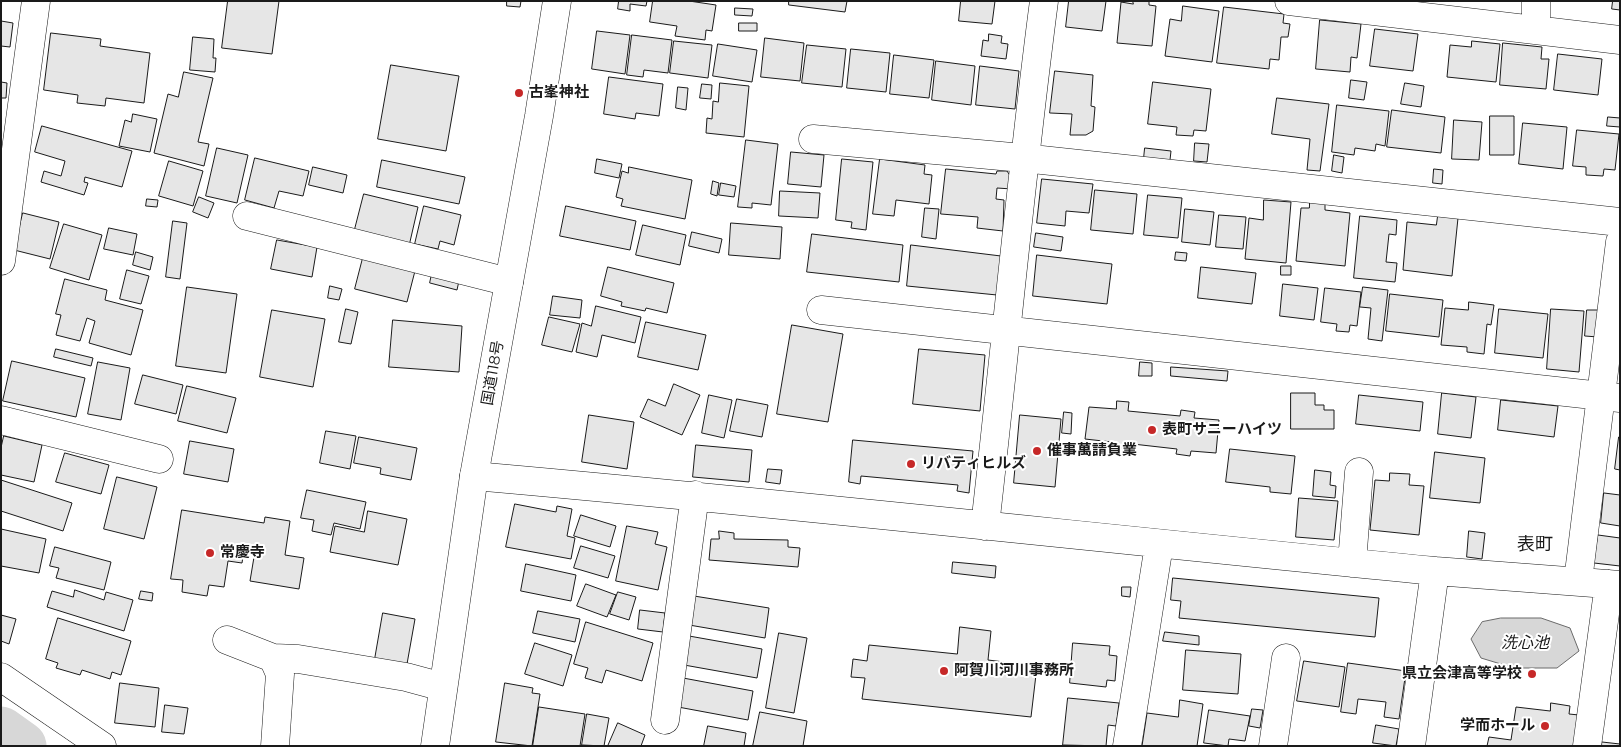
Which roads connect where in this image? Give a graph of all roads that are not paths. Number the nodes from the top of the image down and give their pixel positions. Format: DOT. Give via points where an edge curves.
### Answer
graph roads {
  1 [pos="36,1"];
  2 [pos="557,1"];
  3 [pos="1044,1"];
  4 [pos="1289,1"];
  5 [pos="1536,1"];
  6 [pos="1536,30"];
  7 [pos="1620,40"];
  8 [pos="814,138"];
  9 [pos="1023,158"];
  10 [pos="247,216"];
  11 [pos="1620,222"];
  12 [pos="1620,242"];
  13 [pos="1,261"];
  14 [pos="509,282"];
  15 [pos="821,310"];
  16 [pos="1008,329"];
  17 [pos="1610,397"];
  18 [pos="1,420"];
  19 [pos="159,459"];
  20 [pos="1360,472"];
  21 [pos="474,476"];
  22 [pos="695,495"];
  23 [pos="985,526"];
  24 [pos="1159,545"];
  25 [pos="1352,563"];
  26 [pos="1435,571"];
  27 [pos="1578,581"];
  28 [pos="1614,585"];
  29 [pos="227,640"];
  30 [pos="273,658"];
  31 [pos="1286,658"];
  32 [pos="1,677"];
  33 [pos="443,687"];
  34 [pos="666,720"];
  35 [pos="102,746"];
  36 [pos="275,746"];
  37 [pos="434,746"];
  38 [pos="1127,746"];
  39 [pos="1273,746"];
  40 [pos="1411,746"];
  41 [pos="1587,746"];
  1 -- 13 [label="main road"];
  2 -- 14 [label="main road, 国道118号"];
  3 -- 9 [label="main road"];
  4 -- 6 [label="main road"];
  5 -- 6 [label="main road"];
  6 -- 7 [label="main road"];
  8 -- 9 [label="main road"];
  9 -- 11 [label="main road"];
  9 -- 16 [label="main road"];
  10 -- 14 [label="main road"];
  12 -- 17 [label="main road"];
  14 -- 21 [label="main road, 国道118号"];
  15 -- 16 [label="main road"];
  16 -- 17 [label="main road"];
  16 -- 23 [label="main road"];
  17 -- 27 [label="main road"];
  18 -- 19 [label="main road"];
  20 -- 25 [label="main road"];
  21 -- 22 [label="main road"];
  21 -- 33 [label="main road, 国道118号"];
  22 -- 23 [label="main road"];
  22 -- 34 [label="main road"];
  23 -- 24 [label="main road"];
  24 -- 25 [label="main road"];
  24 -- 38 [label="main road"];
  25 -- 26 [label="main road"];
  26 -- 27 [label="main road"];
  26 -- 40 [label="main road"];
  27 -- 28 [label="main road"];
  28 -- 41 [label="main road"];
  29 -- 30 [label="main road"];
  30 -- 33 [label="main road" via="298,659"];
  30 -- 36 [label="main road" via="280,674"];
  31 -- 39 [label="main road"];
  32 -- 35 [label="main road"];
  33 -- 37 [label="main road, 国道118号"];
}
